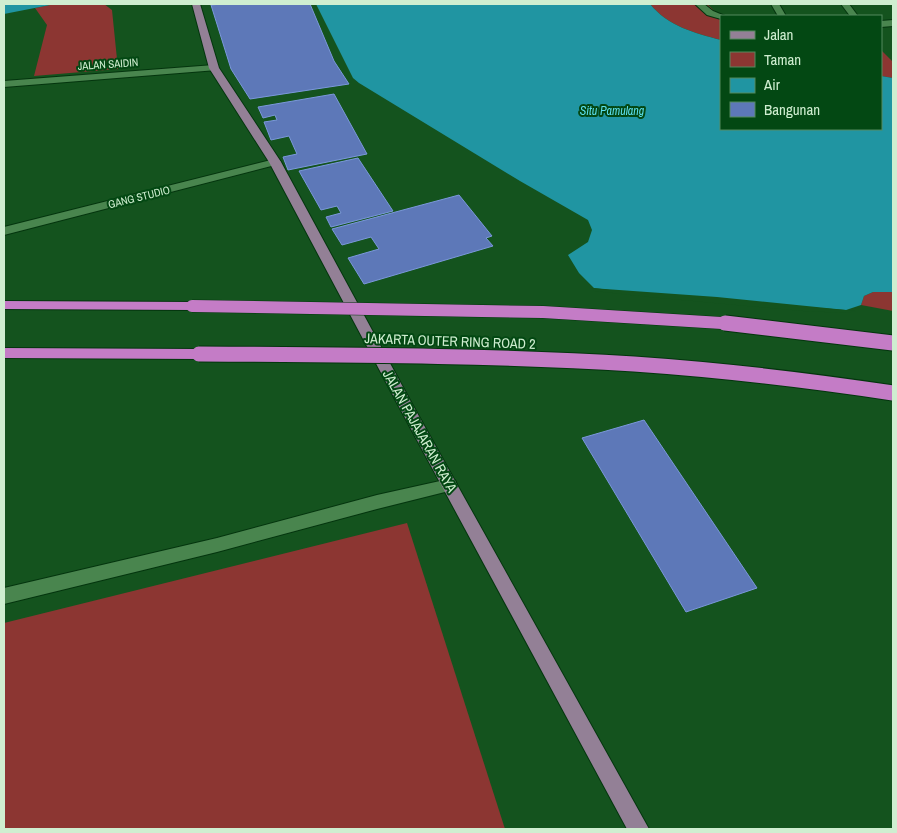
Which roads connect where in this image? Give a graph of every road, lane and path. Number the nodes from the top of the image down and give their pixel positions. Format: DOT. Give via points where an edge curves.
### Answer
graph roads {
  1 [pos="196,4"];
  2 [pos="700,4"];
  3 [pos="774,4"];
  4 [pos="845,4"];
  5 [pos="781,15"];
  6 [pos="853,15"];
  7 [pos="720,16"];
  8 [pos="214,68"];
  9 [pos="4,84"];
  10 [pos="275,162"];
  11 [pos="4,231"];
  12 [pos="4,305"];
  13 [pos="893,343"];
  14 [pos="4,353"];
  15 [pos="893,393"];
  16 [pos="449,485"];
  17 [pos="4,596"];
  18 [pos="638,829"];
  1 -- 8 [label="main road, JALAN PAJAJARAN RAYA"];
  2 -- 7 [label="street" via="710,13"];
  3 -- 5 [label="street"];
  4 -- 6 [label="street"];
  8 -- 9 [label="street, JALAN SAIDIN"];
  8 -- 10 [label="main road, JALAN PAJAJARAN RAYA"];
  10 -- 11 [label="street, GANG STUDIO"];
  10 -- 16 [label="main road, JALAN PAJAJARAN RAYA"];
  12 -- 13 [label="highway, bridge" via="429,308 664,317"];
  14 -- 15 [label="highway, JAKARTA OUTER RING ROAD 2, bridge" via="437,355 668,366"];
  16 -- 17 [label="street"];
  16 -- 18 [label="main road, JALAN PAJAJARAN RAYA"];
}
